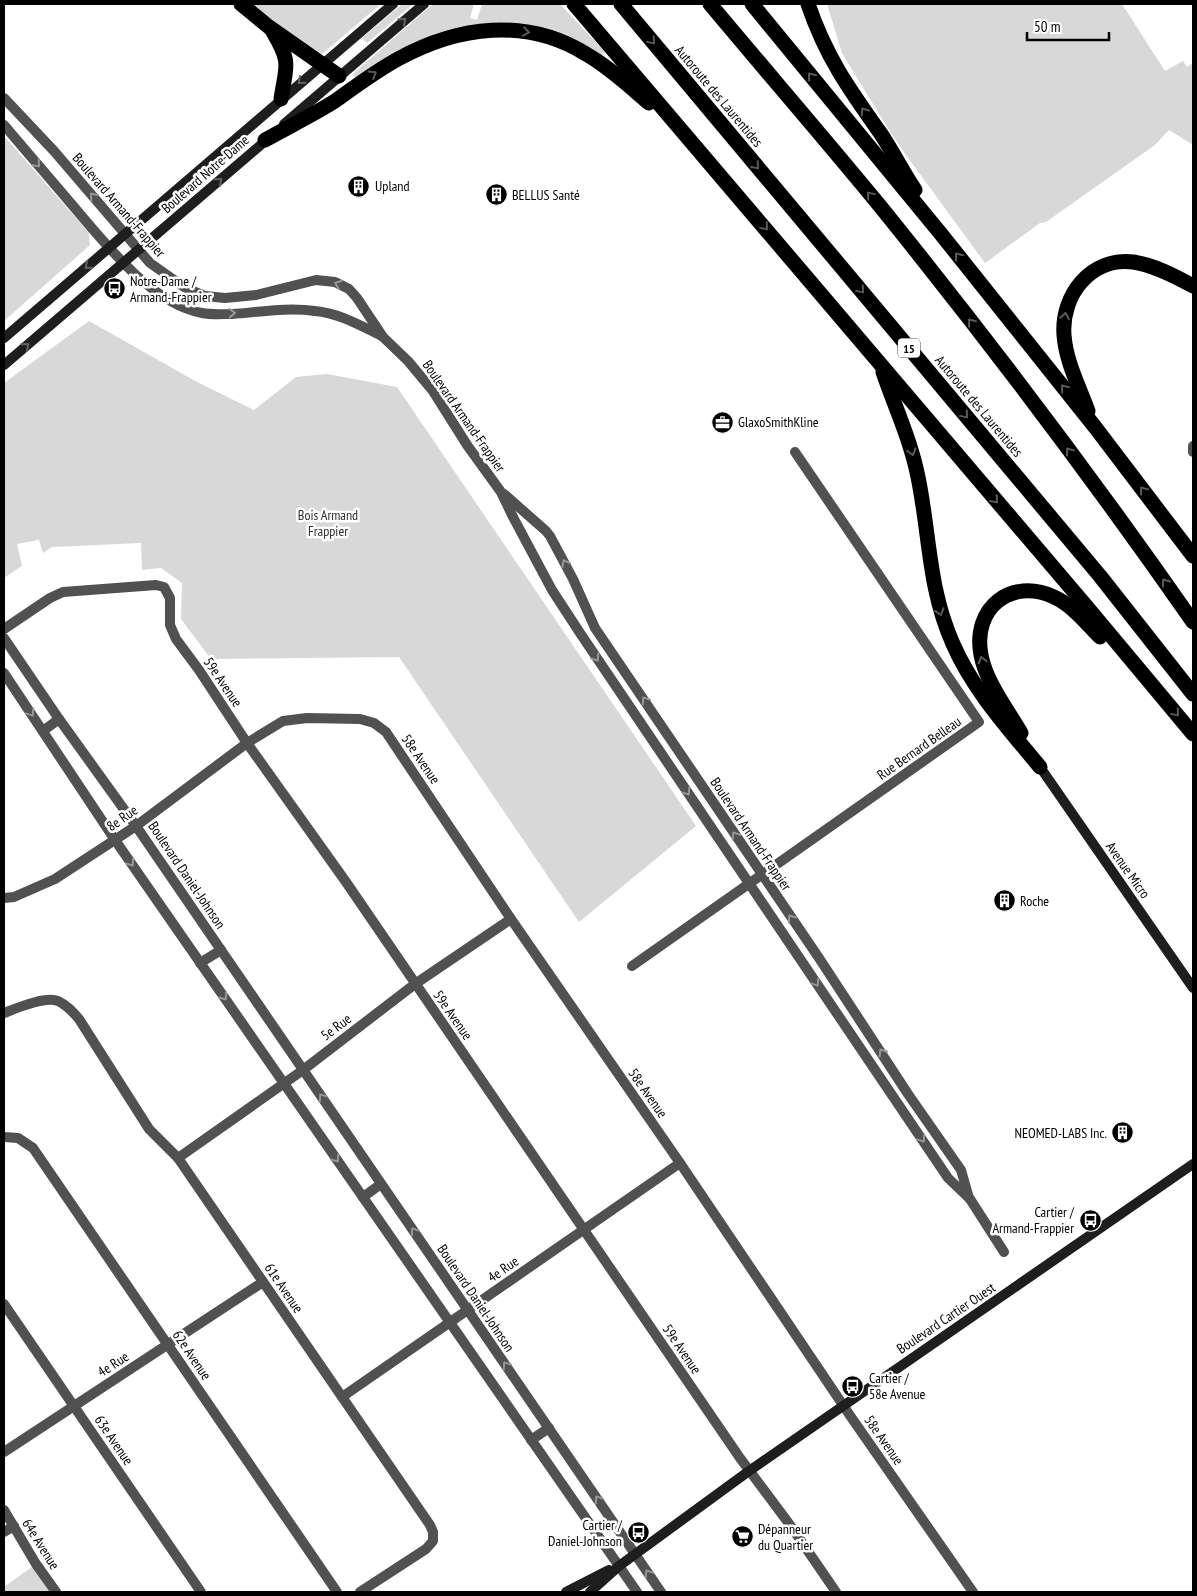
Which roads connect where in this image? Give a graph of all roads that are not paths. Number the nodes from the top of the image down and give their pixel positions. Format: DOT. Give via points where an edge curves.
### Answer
graph roads {
  1 [pos="241,4"];
  2 [pos="393,4"];
  3 [pos="424,4"];
  4 [pos="574,4"];
  5 [pos="621,4"];
  6 [pos="710,4"];
  7 [pos="752,4"];
  8 [pos="808,4"];
  9 [pos="270,27"];
  10 [pos="322,64"];
  11 [pos="339,76"];
  12 [pos="4,98"];
  13 [pos="281,99"];
  14 [pos="4,125"];
  15 [pos="688,137"];
  16 [pos="266,140"];
  17 [pos="125,234"];
  18 [pos="941,234"];
  19 [pos="109,247"];
  20 [pos="138,250"];
  21 [pos="124,262"];
  22 [pos="1193,286"];
  23 [pos="383,336"];
  24 [pos="4,338"];
  25 [pos="880,363"];
  26 [pos="4,364"];
  27 [pos="1094,426"];
  28 [pos="1193,446"];
  29 [pos="795,452"];
  30 [pos="1193,452"];
  31 [pos="501,492"];
  32 [pos="1193,556"];
  33 [pos="1193,622"];
  34 [pos="4,628"];
  35 [pos="4,638"];
  36 [pos="4,673"];
  37 [pos="1158,692"];
  38 [pos="1193,694"];
  39 [pos="59,719"];
  40 [pos="43,731"];
  41 [pos="1193,734"];
  42 [pos="247,743"];
  43 [pos="1040,767"];
  44 [pos="136,826"];
  45 [pos="115,840"];
  46 [pos="762,876"];
  47 [pos="750,884"];
  48 [pos="4,898"];
  49 [pos="511,919"];
  50 [pos="221,950"];
  51 [pos="200,963"];
  52 [pos="632,966"];
  53 [pos="415,984"];
  54 [pos="1193,988"];
  55 [pos="4,1013"];
  56 [pos="303,1070"];
  57 [pos="284,1084"];
  58 [pos="4,1138"];
  59 [pos="178,1158"];
  60 [pos="680,1163"];
  61 [pos="1193,1164"];
  62 [pos="381,1184"];
  63 [pos="363,1198"];
  64 [pos="970,1199"];
  65 [pos="584,1230"];
  66 [pos="1004,1252"];
  67 [pos="263,1282"];
  68 [pos="4,1304"];
  69 [pos="468,1310"];
  70 [pos="450,1322"];
  71 [pos="168,1344"];
  72 [pos="342,1397"];
  73 [pos="843,1405"];
  74 [pos="74,1406"];
  75 [pos="549,1428"];
  76 [pos="531,1440"];
  77 [pos="4,1452"];
  78 [pos="749,1471"];
  79 [pos="4,1510"];
  80 [pos="14,1526"];
  81 [pos="4,1532"];
  82 [pos="635,1554"];
  83 [pos="618,1566"];
  84 [pos="56,1592"];
  85 [pos="200,1592"];
  86 [pos="336,1592"];
  87 [pos="360,1592"];
  88 [pos="566,1592"];
  89 [pos="590,1592"];
  90 [pos="637,1592"];
  91 [pos="661,1592"];
  92 [pos="836,1592"];
  93 [pos="972,1592"];
  1 -- 9 [label="highway"];
  2 -- 10 [label="street, Boulevard Notre-Dame"];
  11 -- 3 [label="street, Boulevard Notre-Dame, one-way"];
  4 -- 15 [label="highway"];
  5 -- 38 [label="highway, Autoroute des Laurentides / 15, one-way" via="1095,570"];
  33 -- 6 [label="highway, one-way" via="1079,463 949,294"];
  18 -- 7 [label="highway, one-way"];
  18 -- 8 [label="highway, one-way" via="882,136 837,70"];
  9 -- 10 [label="highway"];
  9 -- 13 [label="highway" via="286,60"];
  10 -- 11 [label="highway"];
  10 -- 13 [label="street, Boulevard Notre-Dame, one-way"];
  11 -- 16 [label="street, Boulevard Notre-Dame"];
  17 -- 12 [label="street, Boulevard Armand-Frappier, one-way"];
  13 -- 17 [label="street, Boulevard Notre-Dame"];
  14 -- 19 [label="street, Boulevard Armand-Frappier, one-way"];
  16 -- 15 [label="highway, one-way" via="417,49 464,33 497,30 549,37 586,53"];
  15 -- 25 [label="highway, one-way"];
  20 -- 16 [label="street, Boulevard Notre-Dame, one-way"];
  17 -- 19 [label="street, Boulevard Notre-Dame"];
  17 -- 20 [label="street, Boulevard Armand-Frappier"];
  27 -- 18 [label="highway, one-way"];
  19 -- 21 [label="street, Boulevard Armand-Frappier"];
  19 -- 24 [label="street, Boulevard Notre-Dame, one-way"];
  20 -- 21 [label="street, Boulevard Notre-Dame"];
  23 -- 20 [label="street, Boulevard Armand-Frappier, one-way" via="358,298 342,284 316,280 244,297 213,297 177,283 153,266"];
  21 -- 23 [label="street, Boulevard Armand-Frappier, one-way" via="157,292 194,311 213,314 315,310 344,318"];
  26 -- 21 [label="street, Boulevard Notre-Dame, one-way"];
  27 -- 22 [label="highway, one-way" via="1065,343 1065,315 1075,289 1096,269 1122,262 1152,267"];
  23 -- 31 [label="street, Boulevard Armand-Frappier" via="433,391"];
  25 -- 37 [label="highway, one-way"];
  25 -- 43 [label="highway, one-way" via="915,465 933,586 948,632 980,692"];
  32 -- 27 [label="highway, one-way"];
  28 -- 30 [label="street"];
  29 -- 46 [label="street, Rue Bernard Belleau" via="979,722"];
  46 -- 31 [label="street, Boulevard Armand-Frappier, one-way" via="595,628 550,536"];
  31 -- 47 [label="street, Boulevard Armand-Frappier, one-way" via="560,602"];
  34 -- 42 [label="street, 59e Avenue" via="50,598 68,591 164,587 170,598 170,625 176,639"];
  35 -- 39 [label="street, Boulevard Daniel-Johnson"];
  36 -- 40 [label="street, one-way"];
  37 -- 41 [label="highway, one-way"];
  43 -- 37 [label="highway, one-way" via="993,686 982,660 981,627 988,611 1000,599 1031,590 1061,600"];
  39 -- 40 [label="street"];
  39 -- 44 [label="street, Boulevard Daniel-Johnson"];
  40 -- 45 [label="street"];
  42 -- 44 [label="street, 8e Rue"];
  42 -- 49 [label="street, 58e Avenue" via="283,722 307,718 374,722 386,732"];
  42 -- 53 [label="street, 59e Avenue"];
  43 -- 54 [label="street, Avenue Micro"];
  44 -- 45 [label="street, 8e Rue"];
  44 -- 50 [label="street, Boulevard Daniel-Johnson"];
  45 -- 48 [label="street, 8e Rue" via="45,884"];
  45 -- 51 [label="street, one-way"];
  46 -- 47 [label="street, Rue Bernard Belleau"];
  64 -- 46 [label="street, Boulevard Armand-Frappier, one-way" via="961,1170"];
  47 -- 52 [label="street, Rue Bernard Belleau"];
  47 -- 64 [label="street, Boulevard Armand-Frappier, one-way" via="948,1178"];
  49 -- 53 [label="street, 5e Rue"];
  49 -- 60 [label="street, 58e Avenue"];
  50 -- 51 [label="street, Boulevard Daniel-Johnson"];
  50 -- 56 [label="street, Boulevard Daniel-Johnson"];
  51 -- 57 [label="street, one-way"];
  53 -- 56 [label="street, 5e Rue"];
  53 -- 65 [label="street, 59e Avenue"];
  55 -- 59 [label="street, 61e Avenue" via="40,1001 56,1000 69,1008 149,1129"];
  56 -- 57 [label="street, 5e Rue"];
  62 -- 56 [label="street, Boulevard Daniel-Johnson, one-way"];
  57 -- 59 [label="street, 5e Rue"];
  57 -- 63 [label="street, one-way"];
  58 -- 71 [label="street, 62e Avenue" via="18,1138 33,1148"];
  59 -- 67 [label="street, 61e Avenue"];
  60 -- 65 [label="street, 4e Rue"];
  60 -- 73 [label="street, 58e Avenue"];
  61 -- 73 [label="street, Boulevard Cartier Ouest"];
  62 -- 63 [label="street"];
  69 -- 62 [label="street, Boulevard Daniel-Johnson, one-way"];
  63 -- 70 [label="street"];
  64 -- 66 [label="street, Boulevard Armand-Frappier"];
  65 -- 69 [label="street, 4e Rue"];
  65 -- 78 [label="street, 59e Avenue"];
  67 -- 71 [label="street, 4e Rue"];
  67 -- 72 [label="street, 61e Avenue"];
  68 -- 74 [label="street, 63e Avenue"];
  69 -- 70 [label="street, 4e Rue"];
  75 -- 69 [label="street, Boulevard Daniel-Johnson, one-way"];
  70 -- 72 [label="street, 4e Rue"];
  70 -- 76 [label="street"];
  71 -- 74 [label="street, 4e Rue"];
  71 -- 86 [label="street, 62e Avenue"];
  72 -- 87 [label="street, 61e Avenue" via="433,1532 433,1541 426,1549"];
  73 -- 78 [label="street, Boulevard Cartier Ouest"];
  73 -- 93 [label="street, 58e Avenue"];
  74 -- 77 [label="street, 4e Rue"];
  74 -- 85 [label="street, 63e Avenue"];
  75 -- 76 [label="street"];
  82 -- 75 [label="street, Boulevard Daniel-Johnson, one-way"];
  76 -- 83 [label="street"];
  78 -- 82 [label="street, Boulevard Cartier Ouest"];
  78 -- 92 [label="street, 59e Avenue"];
  79 -- 80 [label="street, 64e Avenue"];
  80 -- 81 [label="street"];
  80 -- 84 [label="street, 64e Avenue"];
  82 -- 83 [label="street, Boulevard Cartier Ouest"];
  91 -- 82 [label="street, Boulevard Daniel-Johnson, one-way"];
  83 -- 88 [label="street, Boulevard Cartier Ouest"];
  83 -- 89 [label="street, Boulevard Cartier Ouest"];
  83 -- 90 [label="street"];
}
